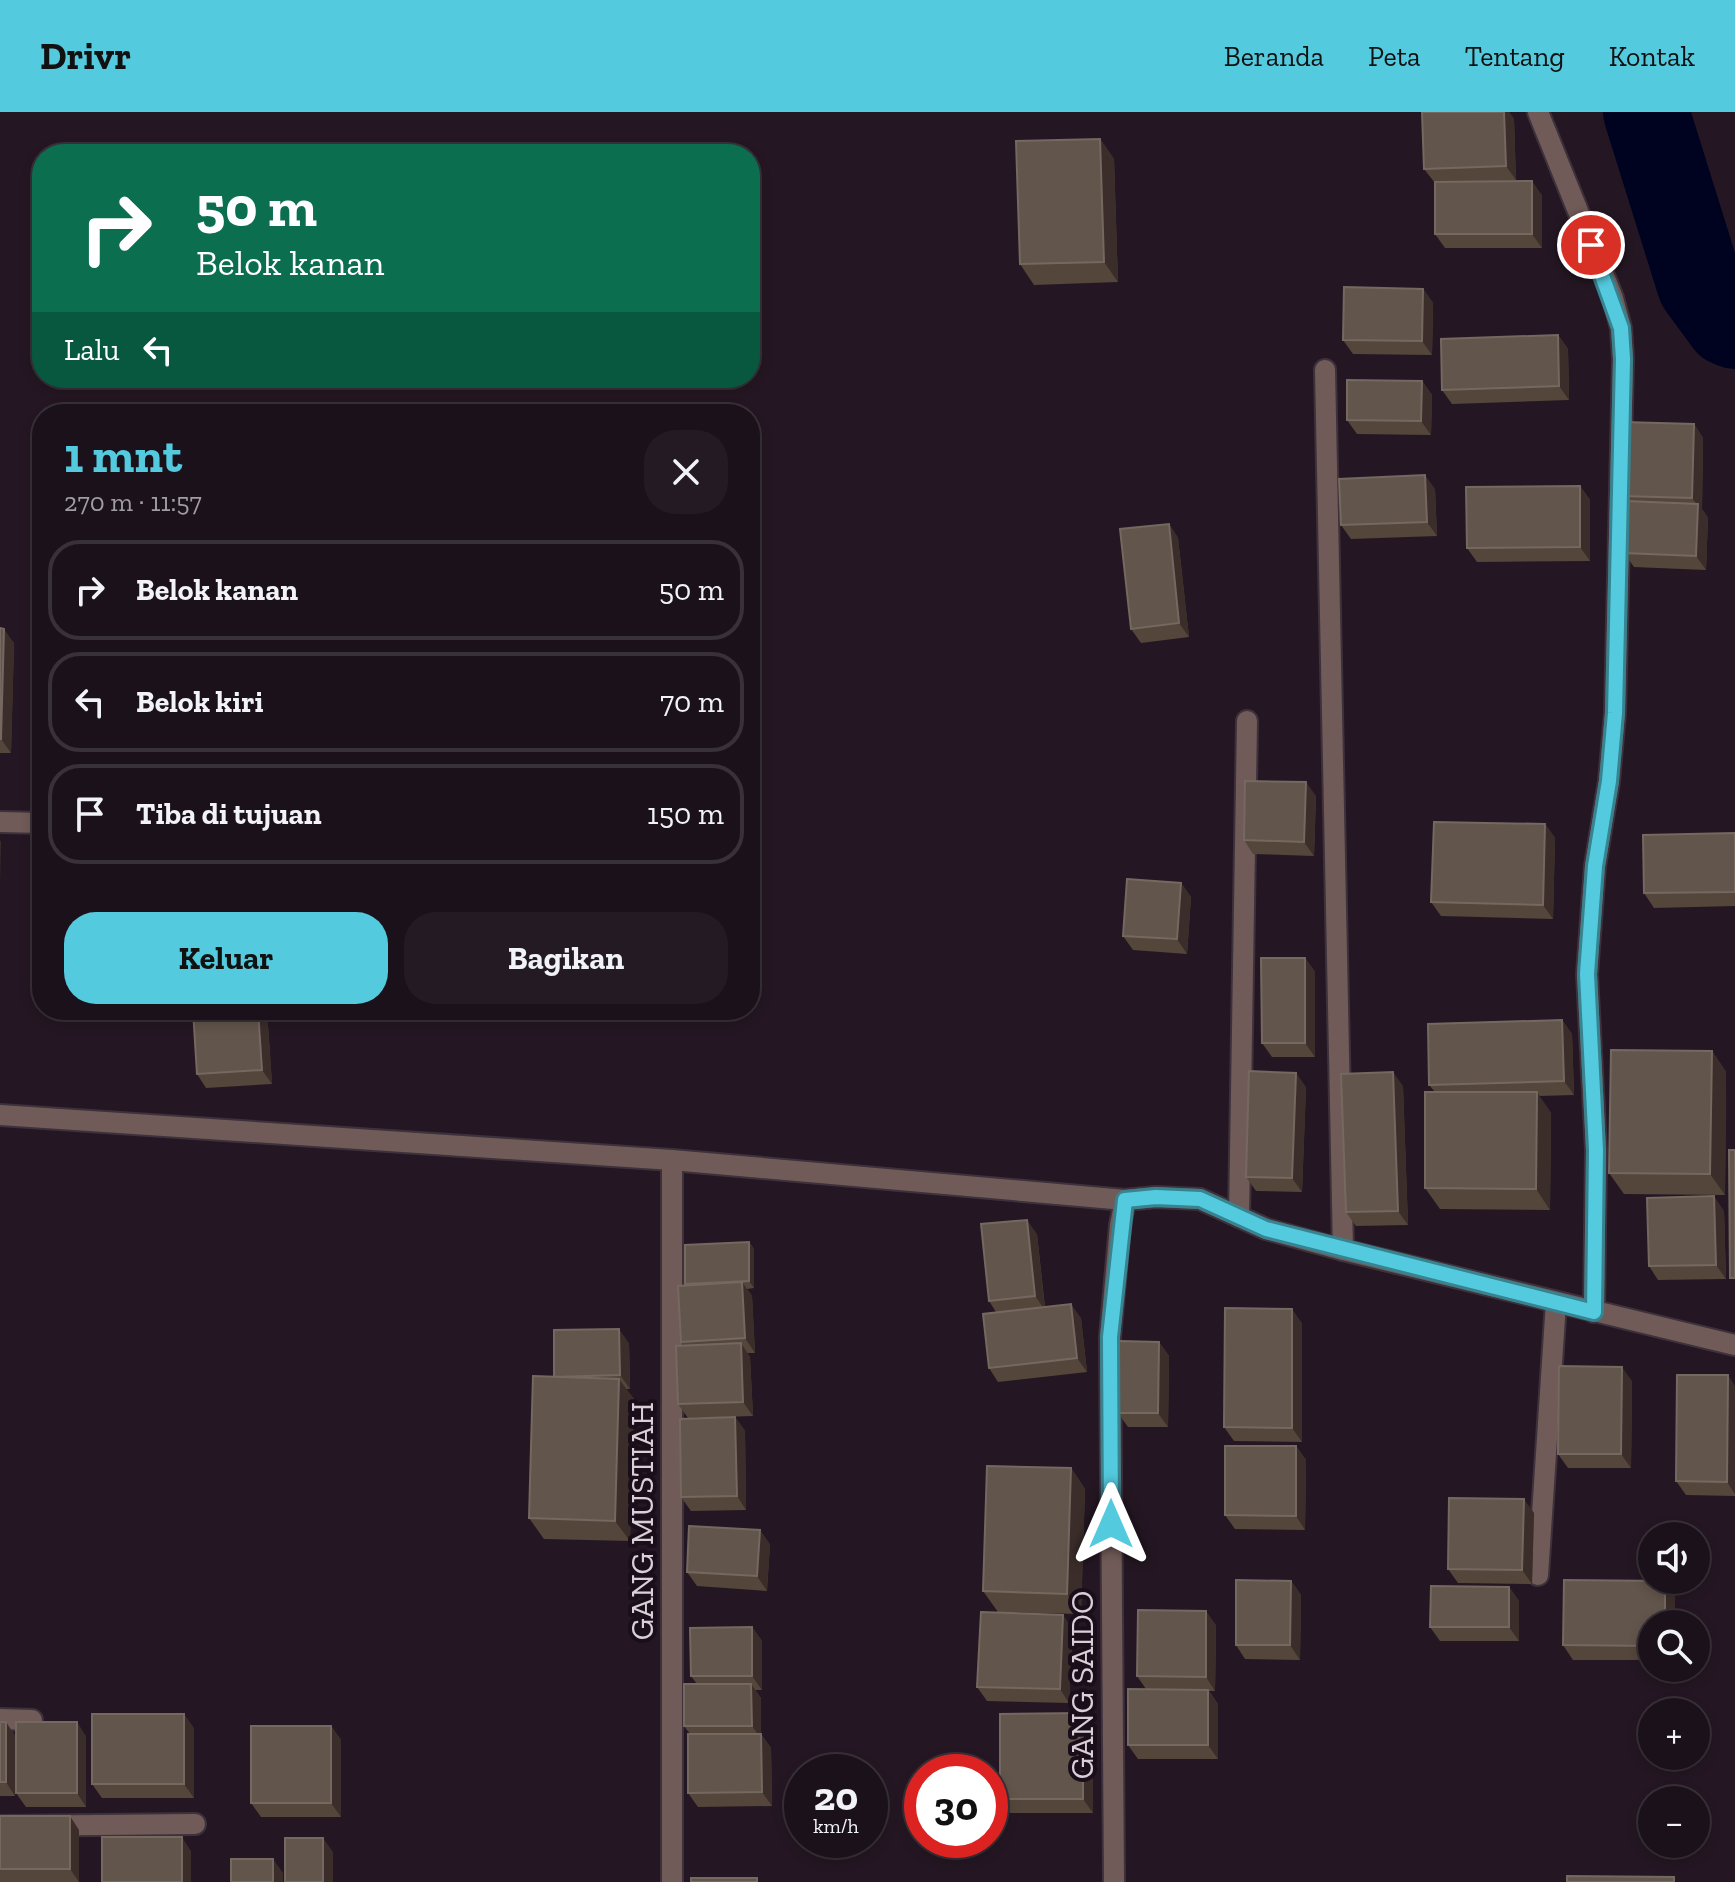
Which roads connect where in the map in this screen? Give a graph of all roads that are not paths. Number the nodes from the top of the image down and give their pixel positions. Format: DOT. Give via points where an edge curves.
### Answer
graph roads {
  1 [pos="1538,112"];
  2 [pos="1325,370"];
  3 [pos="1247,721"];
  4 [pos="0,822"];
  5 [pos="32,823"];
  6 [pos="0,1115"];
  7 [pos="672,1160"];
  8 [pos="1125,1200"];
  9 [pos="1239,1217"];
  10 [pos="1343,1250"];
  11 [pos="1556,1302"];
  12 [pos="1594,1312"];
  13 [pos="1735,1345"];
  14 [pos="1538,1575"];
  15 [pos="0,1719"];
  16 [pos="32,1720"];
  17 [pos="195,1824"];
  18 [pos="0,1826"];
  19 [pos="672,1882"];
  20 [pos="1114,1882"];
  1 -- 12 [label="street" via="1613,298 1623,359 1615,713 1587,974 1596,1150"];
  2 -- 10 [label="street"];
  3 -- 9 [label="street"];
  4 -- 5 [label="street"];
  6 -- 7 [label="street"];
  7 -- 8 [label="street"];
  7 -- 19 [label="street, GANG MUSTIAH"];
  8 -- 9 [label="street" via="1200,1199"];
  8 -- 20 [label="street, GANG SAIDO" via="1110,1337"];
  9 -- 10 [label="street"];
  10 -- 11 [label="street"];
  11 -- 12 [label="street"];
  11 -- 14 [label="street"];
  12 -- 13 [label="street"];
  15 -- 16 [label="street"];
  17 -- 18 [label="street"];
}
